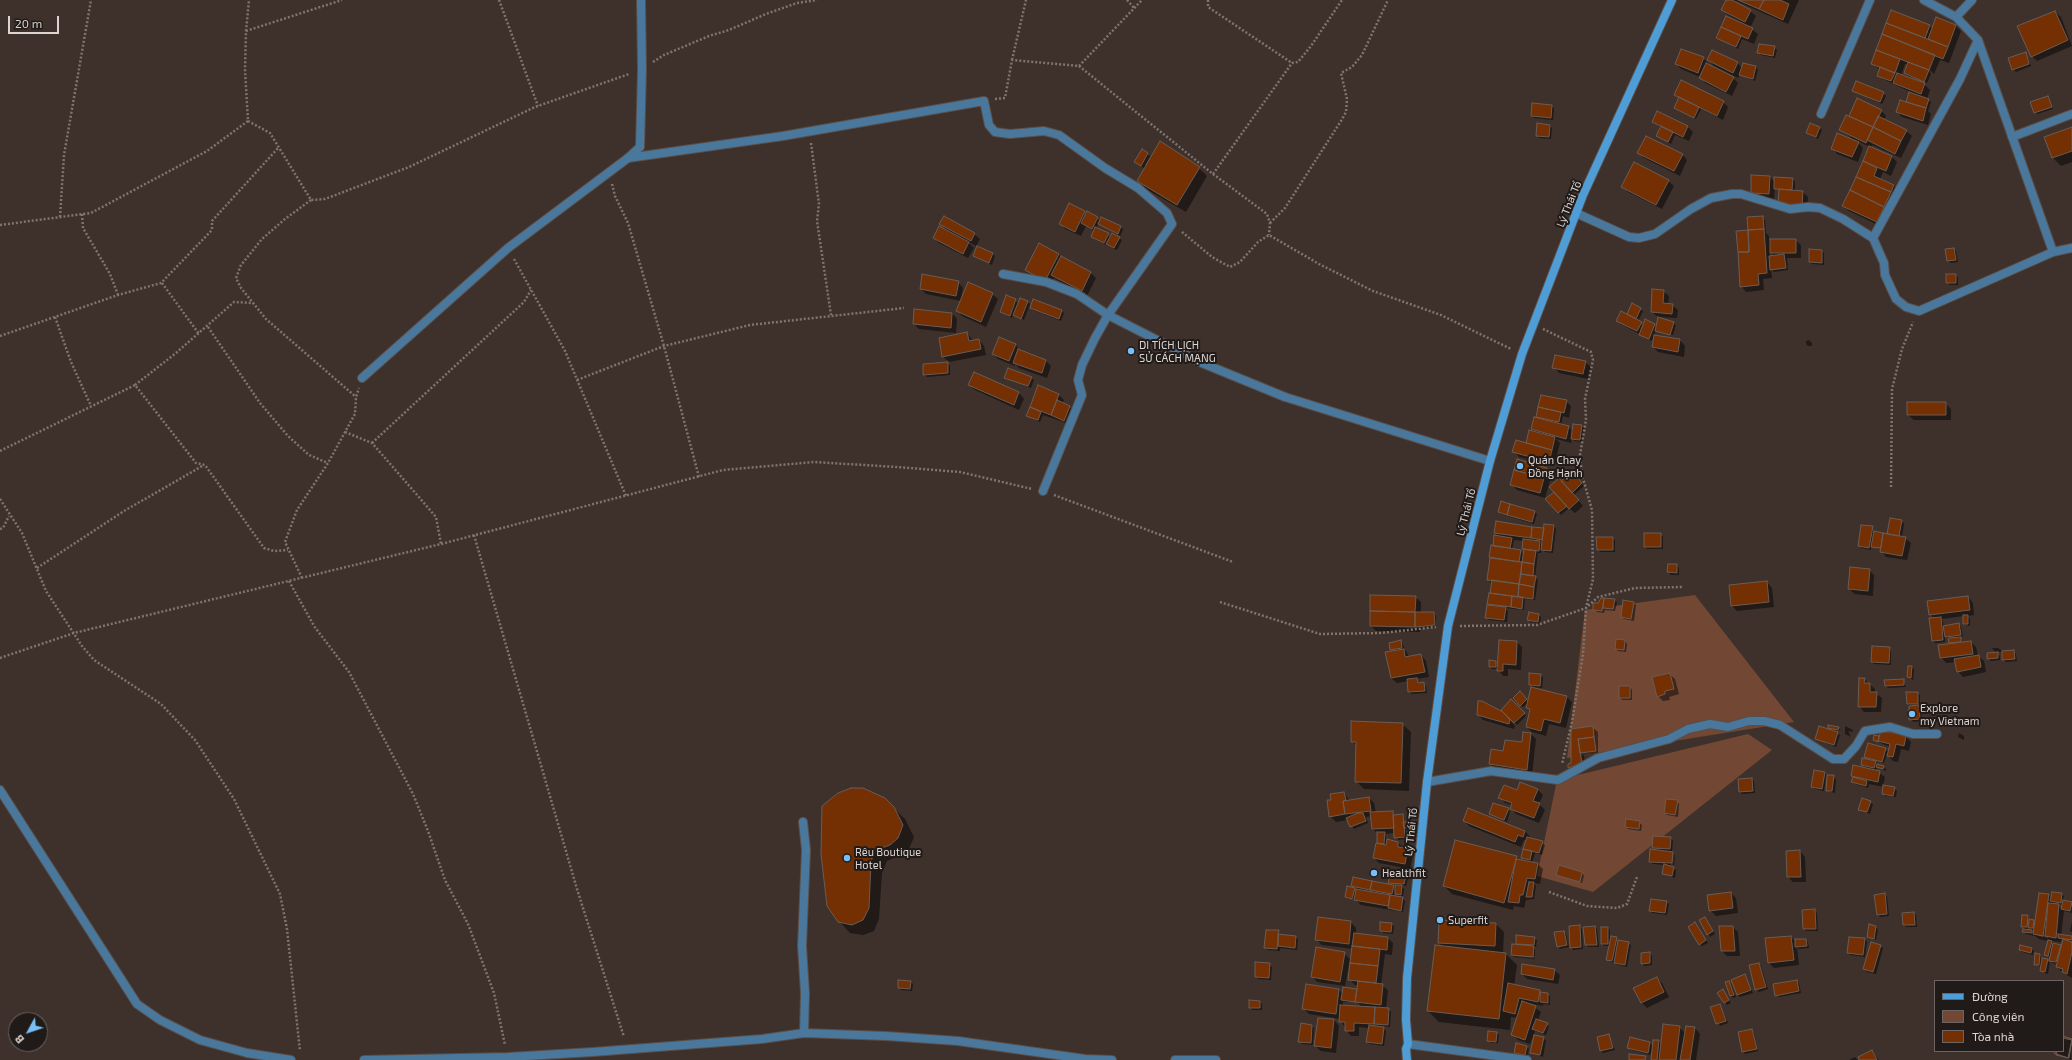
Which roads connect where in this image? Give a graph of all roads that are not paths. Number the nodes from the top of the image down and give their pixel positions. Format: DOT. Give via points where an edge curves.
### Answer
graph roads {
  1 [pos="641,0"];
  2 [pos="1672,0"];
  3 [pos="1870,0"];
  4 [pos="1924,0"];
  5 [pos="1972,0"];
  6 [pos="1956,17"];
  7 [pos="1978,40"];
  8 [pos="1821,114"];
  9 [pos="2072,114"];
  10 [pos="2012,137"];
  11 [pos="628,158"];
  12 [pos="1576,213"];
  13 [pos="1873,238"];
  14 [pos="2072,248"];
  15 [pos="2053,252"];
  16 [pos="1003,274"];
  17 [pos="1108,315"];
  18 [pos="362,378"];
  19 [pos="1490,461"];
  20 [pos="1043,491"];
  21 [pos="1937,734"];
  22 [pos="1427,782"];
  23 [pos="0,790"];
  24 [pos="803,822"];
  25 [pos="804,1033"];
  26 [pos="1408,1044"];
  27 [pos="1507,1058"];
  28 [pos="291,1060"];
  29 [pos="364,1060"];
  30 [pos="1112,1060"];
  31 [pos="1175,1060"];
  32 [pos="1216,1060"];
  33 [pos="1407,1060"];
  34 [pos="1527,1060"];
  1 -- 11 [label="street" via="640,147"];
  2 -- 12 [label="street, Lý Thái Tổ"];
  3 -- 8 [label="street"];
  4 -- 6 [label="street"];
  5 -- 6 [label="street"];
  6 -- 7 [label="street"];
  7 -- 10 [label="street"];
  7 -- 13 [label="street" via="1956,86"];
  9 -- 10 [label="street"];
  10 -- 15 [label="street"];
  11 -- 17 [label="street" via="704,148 984,101 989,125 994,132 1010,134 1044,131 1059,135 1138,188 1167,213 1172,224"];
  11 -- 18 [label="street" via="508,248"];
  12 -- 13 [label="street" via="1630,237 1639,238 1655,234 1710,198 1741,194 1790,209 1820,208 1843,218"];
  12 -- 19 [label="street, Lý Thái Tổ" via="1522,354"];
  13 -- 15 [label="street" via="1896,299 1906,307 1919,311"];
  14 -- 15 [label="street"];
  16 -- 17 [label="street" via="1046,282 1077,294"];
  17 -- 19 [label="street" via="1202,363 1285,397"];
  17 -- 20 [label="street" via="1082,365 1078,380 1082,395"];
  19 -- 22 [label="street, Lý Thái Tổ" via="1448,626"];
  21 -- 22 [label="street" via="1913,734 1890,727 1865,731 1844,759 1833,759 1780,725 1764,721 1749,721 1728,727 1710,724 1688,729 1669,739 1598,758 1558,780 1491,771"];
  22 -- 26 [label="street, Lý Thái Tổ" via="1407,978"];
  23 -- 28 [label="street" via="137,1004 160,1020 200,1040"];
  24 -- 25 [label="street" via="806,850 802,946"];
  25 -- 29 [label="street" via="762,1039 508,1057"];
  25 -- 30 [label="street" via="958,1041"];
  26 -- 27 [label="street"];
  26 -- 33 [label="street, Lý Thái Tổ"];
  27 -- 34 [label="street"];
  31 -- 32 [label="street"];
}
